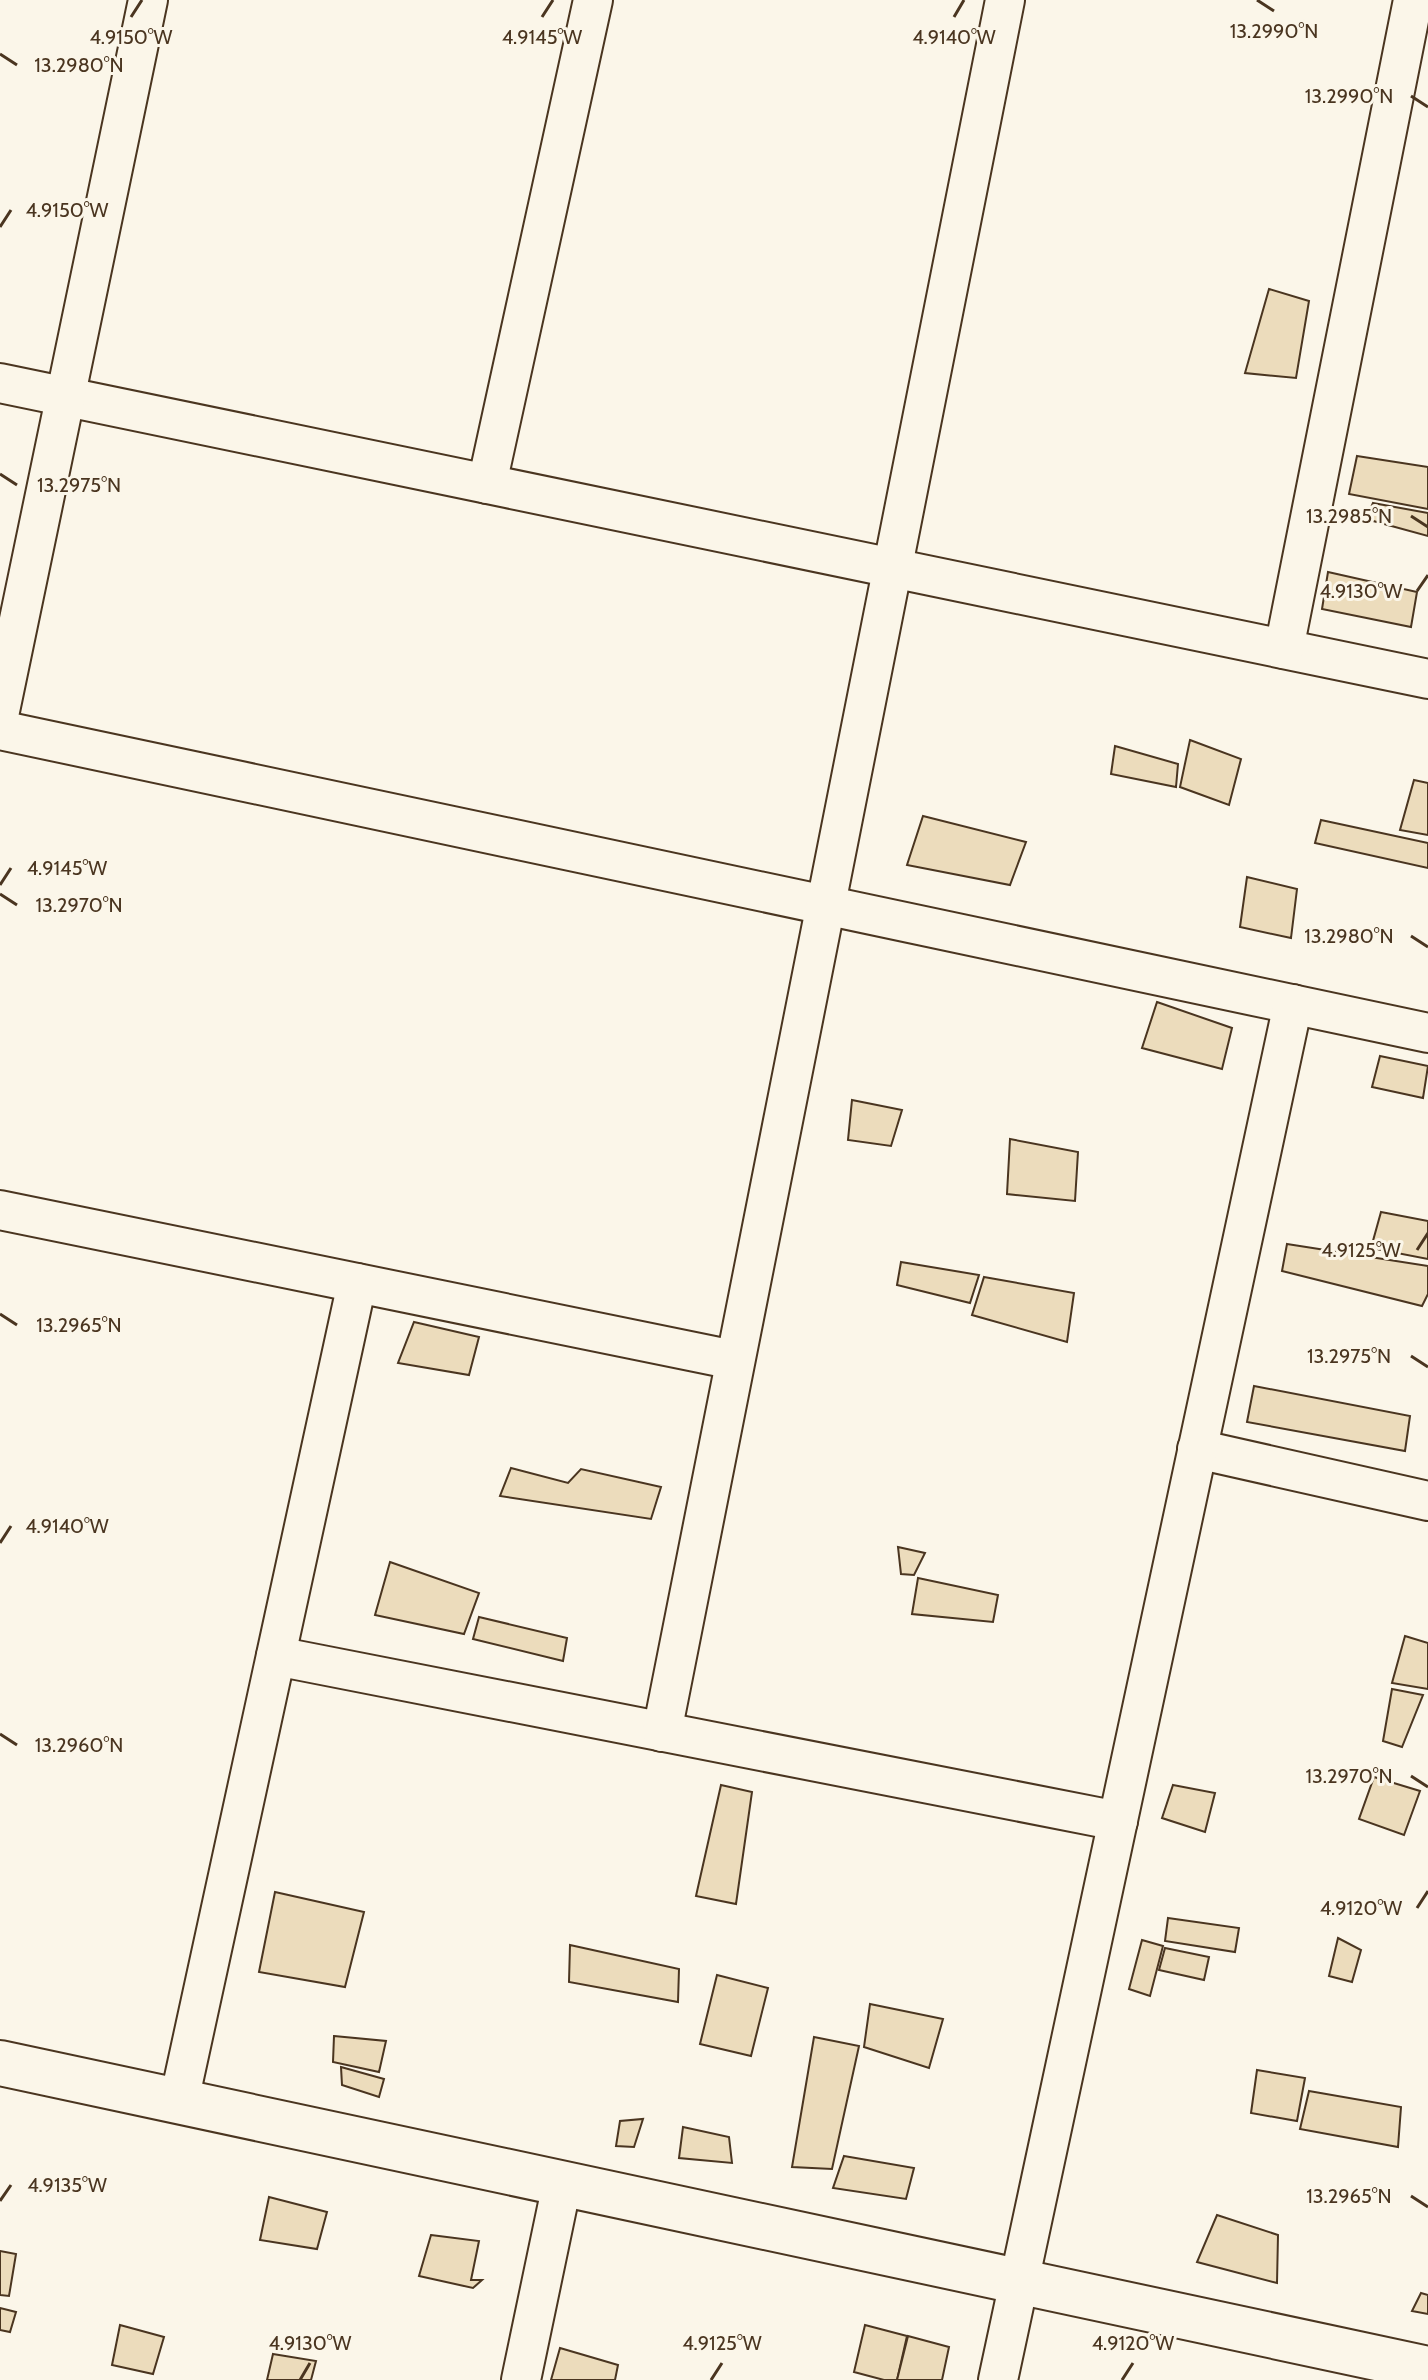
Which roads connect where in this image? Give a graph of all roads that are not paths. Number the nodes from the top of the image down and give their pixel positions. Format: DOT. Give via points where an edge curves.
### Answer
graph roads {
  1 [pos="148,0"];
  2 [pos="593,0"];
  3 [pos="1005,0"];
  4 [pos="1418,7"];
  5 [pos="0,383"];
  6 [pos="66,397"];
  7 [pos="487,484"];
  8 [pos="892,568"];
  9 [pos="1284,649"];
  10 [pos="1428,679"];
  11 [pos="0,711"];
  12 [pos="0,730"];
  13 [pos="825,905"];
  14 [pos="1293,1004"];
  15 [pos="1428,1033"];
  16 [pos="0,1210"];
  17 [pos="357,1283"];
  18 [pos="734,1360"];
  19 [pos="1197,1449"];
  20 [pos="1428,1501"];
  21 [pos="276,1656"];
  22 [pos="662,1732"];
  23 [pos="1118,1821"];
  24 [pos="0,2063"];
  25 [pos="179,2101"];
  26 [pos="562,2184"];
  27 [pos="1019,2282"];
  28 [pos="1428,2369"];
  29 [pos="521,2380"];
  30 [pos="998,2380"];
  1 -- 6 [label="street"];
  2 -- 7 [label="street"];
  3 -- 8 [label="street"];
  4 -- 9 [label="street"];
  5 -- 6 [label="street"];
  6 -- 7 [label="street"];
  6 -- 11 [label="street"];
  7 -- 8 [label="street"];
  8 -- 9 [label="street"];
  8 -- 13 [label="street"];
  9 -- 10 [label="street"];
  12 -- 13 [label="street"];
  13 -- 14 [label="street"];
  13 -- 18 [label="street"];
  14 -- 15 [label="street"];
  14 -- 19 [label="street"];
  16 -- 17 [label="street"];
  17 -- 18 [label="street"];
  17 -- 21 [label="street"];
  18 -- 22 [label="street"];
  19 -- 20 [label="street"];
  19 -- 23 [label="street"];
  21 -- 22 [label="street"];
  21 -- 25 [label="street"];
  22 -- 23 [label="street"];
  23 -- 27 [label="street"];
  24 -- 25 [label="street"];
  25 -- 26 [label="street"];
  26 -- 27 [label="street"];
  26 -- 29 [label="street"];
  27 -- 28 [label="street"];
  27 -- 30 [label="street"];
}
